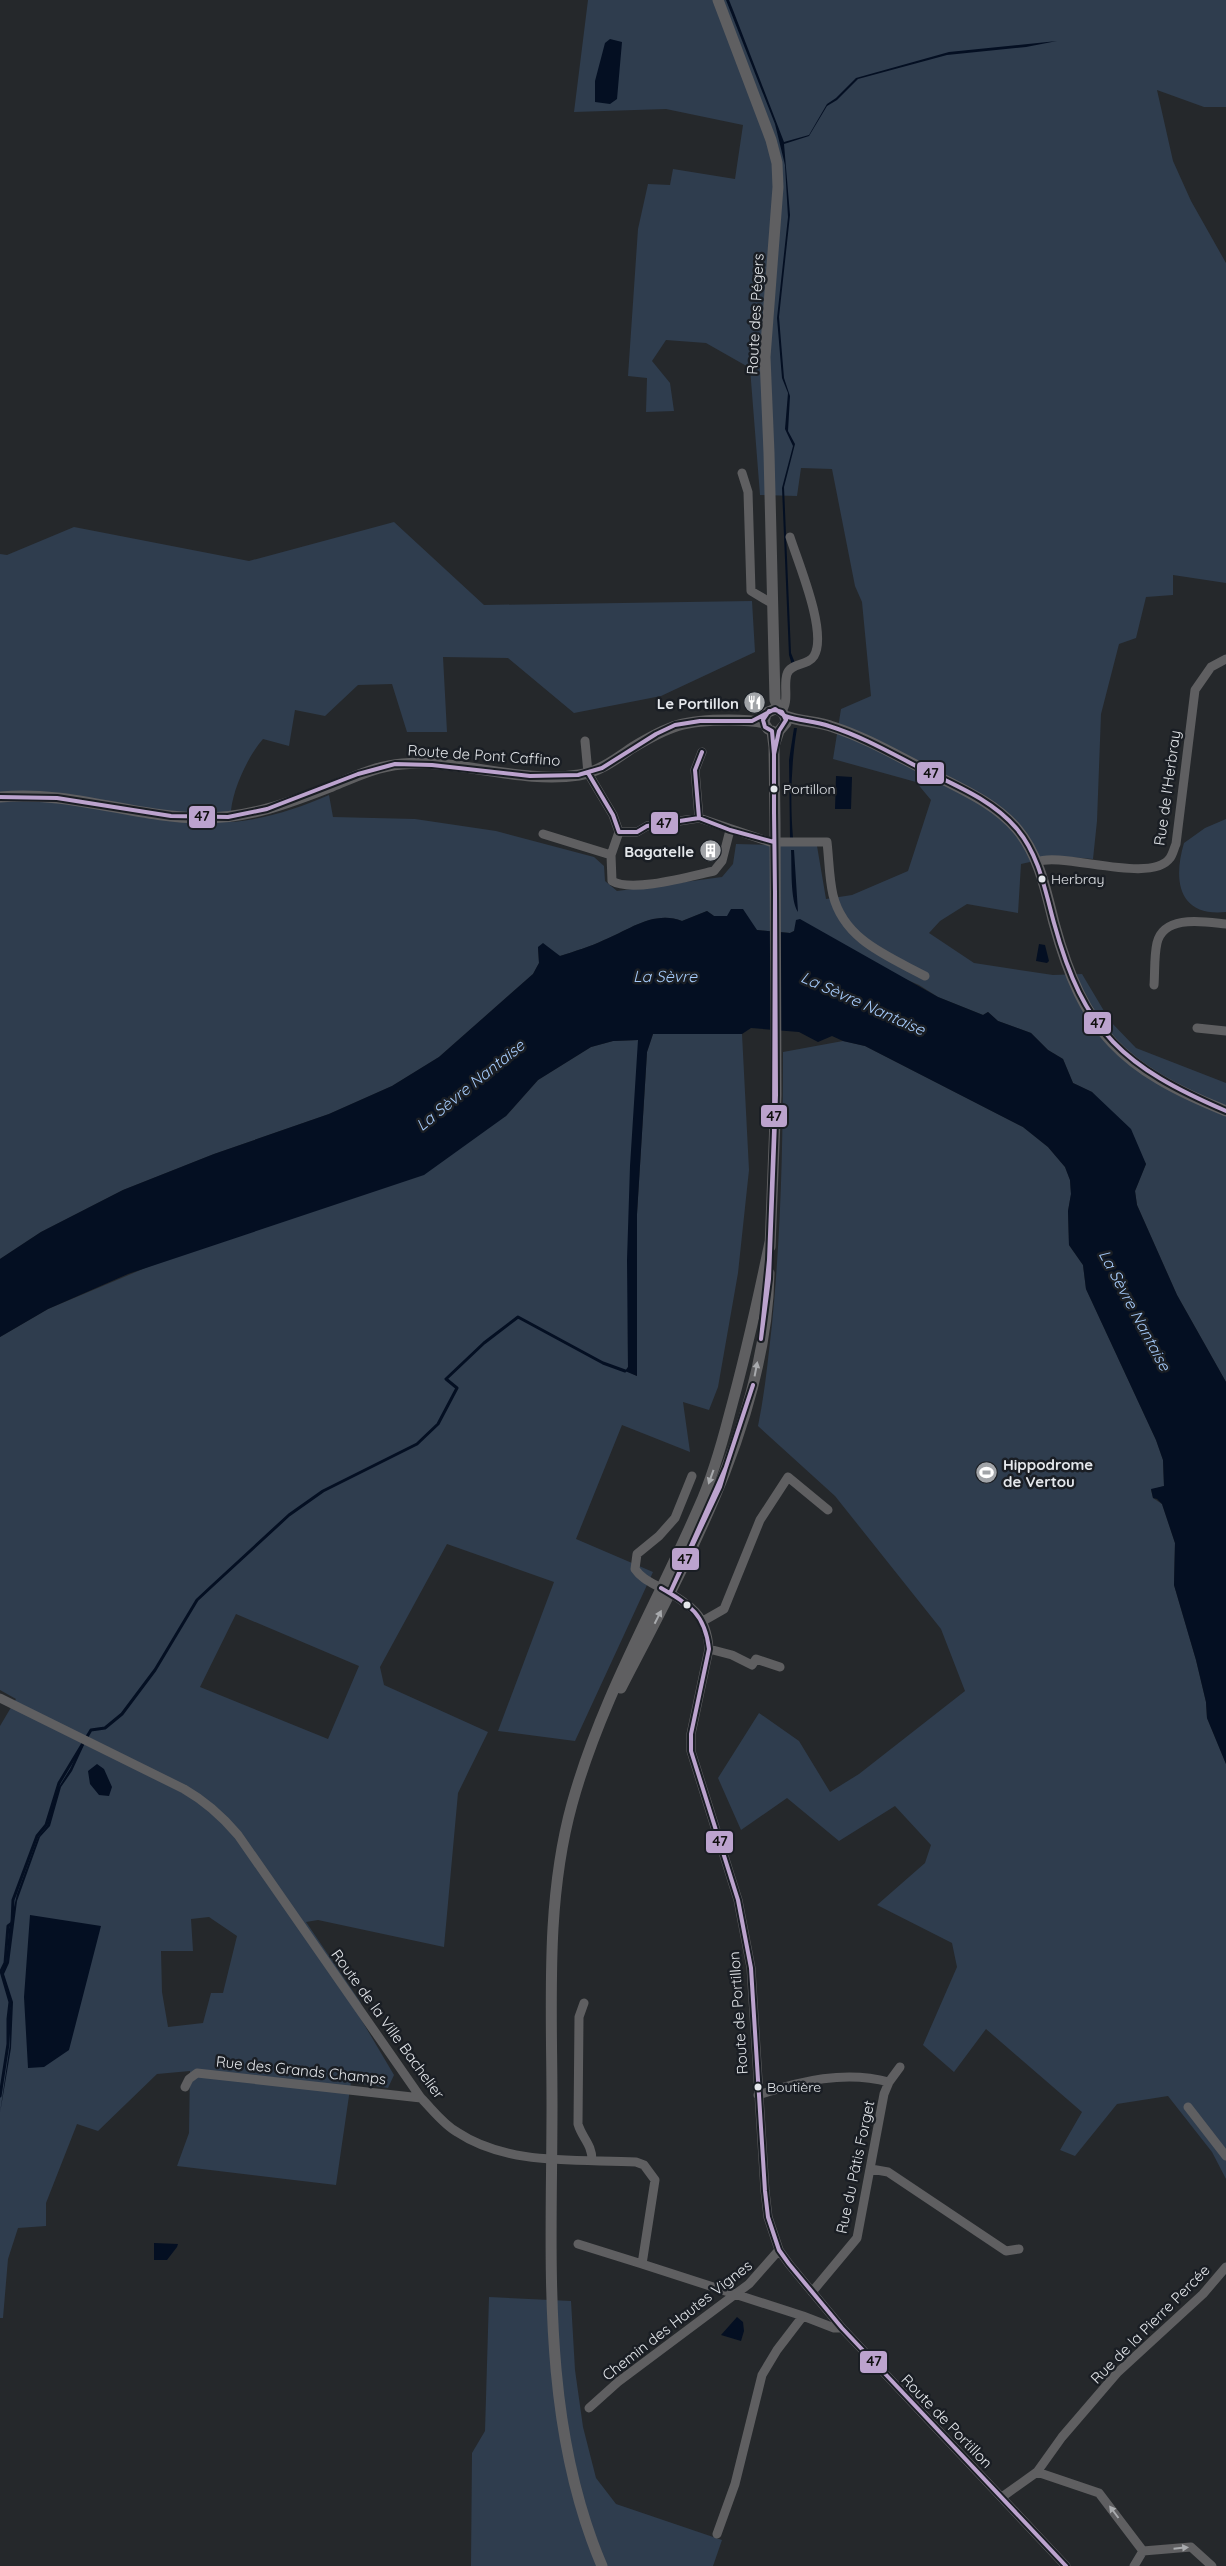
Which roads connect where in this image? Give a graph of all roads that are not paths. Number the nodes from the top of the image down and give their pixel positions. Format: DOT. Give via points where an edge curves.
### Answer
graph roads {
  1 [pos="718,0"];
  2 [pos="742,473"];
  3 [pos="790,537"];
  4 [pos="773,604"];
  5 [pos="1226,659"];
  6 [pos="774,718"];
  7 [pos="585,741"];
  8 [pos="702,752"];
  9 [pos="588,773"];
  10 [pos="0,797"];
  11 [pos="699,818"];
  12 [pos="730,830"];
  13 [pos="619,832"];
  14 [pos="543,834"];
  15 [pos="774,842"];
  16 [pos="611,855"];
  17 [pos="1037,862"];
  18 [pos="1226,924"];
  19 [pos="925,976"];
  20 [pos="1154,985"];
  21 [pos="1197,1028"];
  22 [pos="1226,1031"];
  23 [pos="1226,1111"];
  24 [pos="770,1242"];
  25 [pos="692,1476"];
  26 [pos="828,1510"];
  27 [pos="665,1591"];
  28 [pos="703,1621"];
  29 [pos="709,1649"];
  30 [pos="780,1667"];
  31 [pos="0,1698"];
  32 [pos="584,2002"];
  33 [pos="900,2067"];
  34 [pos="889,2082"];
  35 [pos="185,2087"];
  36 [pos="758,2095"];
  37 [pos="421,2098"];
  38 [pos="1188,2107"];
  39 [pos="1226,2156"];
  40 [pos="552,2158"];
  41 [pos="592,2160"];
  42 [pos="871,2169"];
  43 [pos="578,2244"];
  44 [pos="1019,2249"];
  45 [pos="779,2250"];
  46 [pos="642,2264"];
  47 [pos="1226,2267"];
  48 [pos="812,2292"];
  49 [pos="734,2293"];
  50 [pos="803,2316"];
  51 [pos="842,2328"];
  52 [pos="589,2408"];
  53 [pos="1038,2472"];
  54 [pos="1002,2497"];
  55 [pos="717,2534"];
  56 [pos="1143,2552"];
  57 [pos="602,2566"];
  58 [pos="1066,2566"];
  59 [pos="1134,2566"];
  60 [pos="1212,2566"];
  1 -- 4 [label="street, Route des Pégers" via="771,140 776,163 778,187 765,357"];
  2 -- 4 [label="street" via="748,492 751,591"];
  3 -- 6 [label="street" via="813,606 818,630 816,654 810,661 790,669 785,707"];
  4 -- 6 [label="street, Route des Pégers"];
  5 -- 17 [label="street, Rue de l'Herbray" via="1211,667 1195,690 1176,844 1169,859 1145,868 1053,860"];
  6 -- 9 [label="street, Route de Pont Caffino" via="681,723 656,733"];
  6 -- 15 [label="street, Route des Pégers"];
  6 -- 17 [label="street, Route de Pont Caffino" via="830,726 862,737 983,801 1018,830"];
  7 -- 9 [label="street"];
  8 -- 11 [label="street" via="695,770"];
  9 -- 10 [label="street, Route de Pont Caffino" via="557,776 402,764 378,768 268,810 204,818 155,814 61,797"];
  9 -- 13 [label="street" via="613,815"];
  11 -- 12 [label="street"];
  11 -- 13 [label="street" via="647,826 637,832"];
  12 -- 15 [label="street"];
  12 -- 16 [label="street" via="722,862 714,871 686,878 618,884 612,881"];
  13 -- 16 [label="street"];
  14 -- 16 [label="street"];
  15 -- 19 [label="street" via="827,842 834,896 843,919 863,942"];
  15 -- 24 [label="street, Route des Pégers" via="776,1045"];
  17 -- 23 [label="street, Route de Pont Caffino" via="1072,978 1084,1004 1110,1042 1136,1066 1165,1085"];
  18 -- 20 [label="street" via="1182,921 1161,935"];
  21 -- 22 [label="street"];
  24 -- 27 [label="street, one-way" via="725,1430 700,1505"];
  27 -- 24 [label="street, one-way" via="720,1487 754,1381 766,1313"];
  25 -- 27 [label="street, Route de Portillon" via="675,1518 637,1554 634,1563 640,1576"];
  26 -- 28 [label="street" via="788,1476 760,1520 724,1609"];
  27 -- 28 [label="street, Route de Portillon" via="686,1602"];
  27 -- 40 [label="street" via="620,1672 572,1803 559,1864 552,1922"];
  28 -- 29 [label="street, Route de Portillon"];
  29 -- 30 [label="street" via="752,1665 756,1659"];
  29 -- 36 [label="street, Route de Portillon" via="691,1734 691,1751 738,1900 746,1936 751,1968"];
  31 -- 37 [label="street, Route de la Ville Bachelier" via="184,1789 224,1818"];
  32 -- 41 [label="street" via="578,2017 578,2124 581,2135 591,2145"];
  33 -- 34 [label="street, Rue du Pâtis Forget"];
  34 -- 36 [label="street" via="869,2077 830,2076"];
  34 -- 42 [label="street, Rue du Pâtis Forget"];
  35 -- 37 [label="street, Rue des Grands Champs" via="197,2073"];
  36 -- 45 [label="street, Route de Portillon" via="768,2217"];
  37 -- 40 [label="street, Route de la Ville Bachelier" via="456,2132 468,2138 519,2156"];
  38 -- 39 [label="street"];
  40 -- 41 [label="street, Route de la Ville Bachelier"];
  40 -- 57 [label="street" via="553,2315 560,2413 585,2526"];
  41 -- 46 [label="street, Route de la Ville Bachelier" via="636,2162 644,2165 655,2180"];
  42 -- 44 [label="street" via="888,2172 1006,2251"];
  42 -- 48 [label="street, Rue du Pâtis Forget" via="857,2238"];
  43 -- 46 [label="street"];
  45 -- 48 [label="street, Route de Portillon"];
  45 -- 49 [label="street, Chemin des Hautes Vignes" via="754,2279"];
  46 -- 49 [label="street"];
  47 -- 53 [label="street, Rue de la Pierre Percée" via="1202,2294 1117,2373 1062,2437"];
  48 -- 51 [label="street, Route de Portillon"];
  49 -- 50 [label="street"];
  49 -- 52 [label="street, Chemin des Hautes Vignes"];
  50 -- 51 [label="street"];
  50 -- 55 [label="street" via="776,2350 762,2375 735,2484"];
  51 -- 54 [label="street, Route de Portillon"];
  53 -- 54 [label="street"];
  56 -- 53 [label="street, one-way" via="1099,2493"];
  54 -- 58 [label="street, Route de Portillon"];
  56 -- 59 [label="street"];
  56 -- 60 [label="street, one-way" via="1190,2547"];
}
